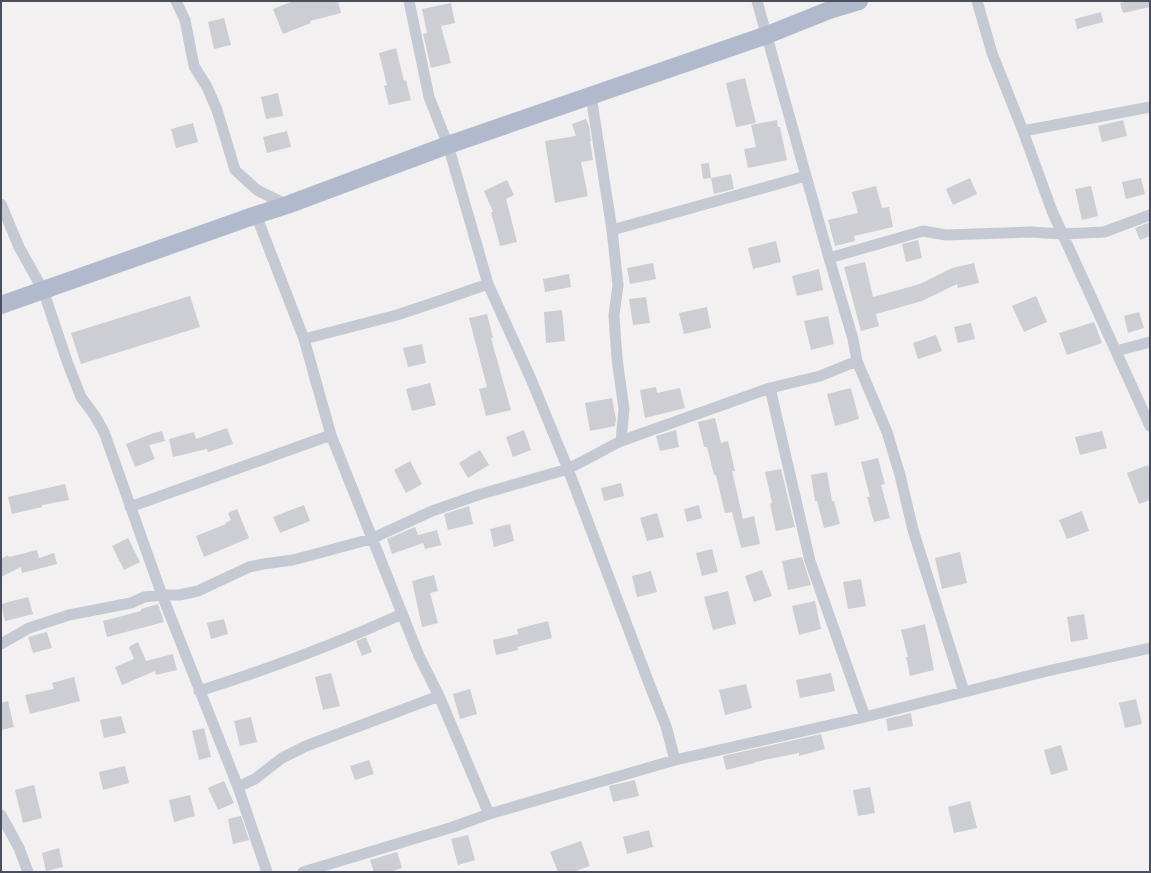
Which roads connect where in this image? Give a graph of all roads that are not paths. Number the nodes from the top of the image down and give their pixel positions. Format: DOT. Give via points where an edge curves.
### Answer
graph roads {
  1 [pos="176,1"];
  2 [pos="409,1"];
  3 [pos="758,1"];
  4 [pos="858,1"];
  5 [pos="977,1"];
  6 [pos="766,35"];
  7 [pos="591,96"];
  8 [pos="1150,108"];
  9 [pos="1024,131"];
  10 [pos="448,145"];
  11 [pos="806,176"];
  12 [pos="1,204"];
  13 [pos="287,205"];
  14 [pos="1150,214"];
  15 [pos="256,215"];
  16 [pos="612,230"];
  17 [pos="1062,234"];
  18 [pos="828,258"];
  19 [pos="488,284"];
  20 [pos="43,290"];
  21 [pos="1,305"];
  22 [pos="304,339"];
  23 [pos="1150,342"];
  24 [pos="1116,351"];
  25 [pos="857,362"];
  26 [pos="770,388"];
  27 [pos="1150,426"];
  28 [pos="331,436"];
  29 [pos="621,442"];
  30 [pos="568,469"];
  31 [pos="130,507"];
  32 [pos="372,539"];
  33 [pos="162,595"];
  34 [pos="402,614"];
  35 [pos="1,644"];
  36 [pos="1150,648"];
  37 [pos="200,691"];
  38 [pos="964,692"];
  39 [pos="439,696"];
  40 [pos="865,718"];
  41 [pos="675,760"];
  42 [pos="238,787"];
  43 [pos="489,814"];
  44 [pos="1,815"];
  45 [pos="28,872"];
  46 [pos="267,872"];
  47 [pos="303,872"];
  1 -- 13 [label="street" via="185,20 194,66 217,110 235,170 257,190"];
  2 -- 10 [label="street" via="429,97"];
  3 -- 6 [label="street"];
  4 -- 6 [label="main road"];
  5 -- 9 [label="street" via="992,53"];
  6 -- 7 [label="main road"];
  6 -- 11 [label="street"];
  7 -- 10 [label="main road"];
  7 -- 16 [label="street"];
  8 -- 9 [label="street"];
  9 -- 17 [label="street"];
  10 -- 13 [label="main road"];
  10 -- 19 [label="street"];
  11 -- 16 [label="street"];
  11 -- 18 [label="street"];
  12 -- 20 [label="street"];
  13 -- 15 [label="main road"];
  14 -- 17 [label="street" via="1104,232"];
  15 -- 20 [label="main road"];
  15 -- 22 [label="street"];
  16 -- 29 [label="street" via="618,285 614,315 624,409"];
  17 -- 18 [label="street" via="1031,232 946,235 923,231"];
  17 -- 24 [label="street"];
  18 -- 25 [label="street" via="853,339"];
  19 -- 22 [label="street" via="397,315"];
  19 -- 30 [label="street"];
  20 -- 21 [label="main road"];
  20 -- 31 [label="street" via="68,364 83,401 104,432"];
  22 -- 28 [label="street"];
  23 -- 24 [label="street"];
  24 -- 27 [label="street"];
  25 -- 26 [label="street" via="820,376"];
  25 -- 38 [label="street" via="887,432 913,530"];
  26 -- 29 [label="street"];
  26 -- 40 [label="street" via="810,561"];
  28 -- 31 [label="street"];
  28 -- 32 [label="street"];
  29 -- 30 [label="street"];
  30 -- 32 [label="street" via="432,511"];
  30 -- 41 [label="street" via="666,726"];
  31 -- 33 [label="street"];
  32 -- 33 [label="street" via="293,560 249,567 198,591"];
  32 -- 34 [label="street"];
  33 -- 35 [label="street" via="69,615 29,628"];
  33 -- 37 [label="street"];
  34 -- 37 [label="street" via="329,646"];
  34 -- 39 [label="street"];
  36 -- 38 [label="street"];
  37 -- 42 [label="street"];
  38 -- 40 [label="street"];
  39 -- 42 [label="street" via="306,746 282,758 256,779"];
  39 -- 43 [label="street"];
  40 -- 41 [label="street"];
  41 -- 43 [label="street"];
  42 -- 46 [label="street"];
  43 -- 47 [label="street"];
  44 -- 45 [label="street"];
}
